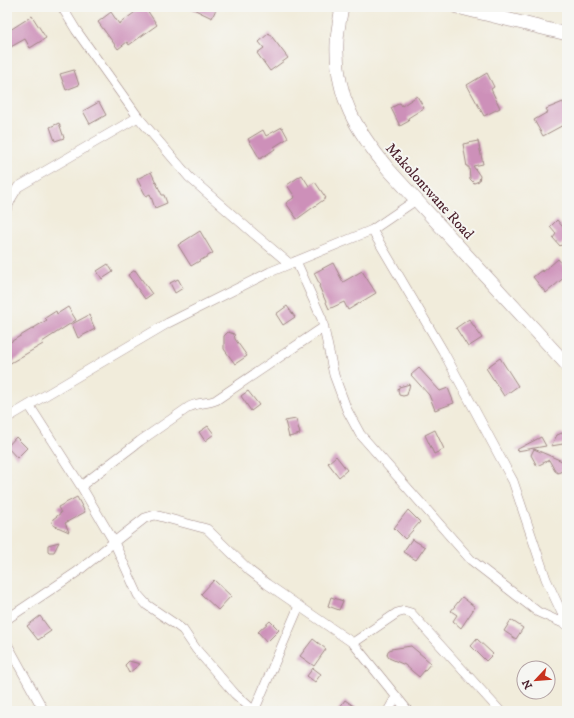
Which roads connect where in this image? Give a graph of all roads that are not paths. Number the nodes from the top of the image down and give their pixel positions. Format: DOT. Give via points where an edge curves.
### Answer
graph roads {
  1 [pos="62,7"];
  2 [pos="342,7"];
  3 [pos="458,7"];
  4 [pos="567,34"];
  5 [pos="138,117"];
  6 [pos="416,200"];
  7 [pos="7,208"];
  8 [pos="372,230"];
  9 [pos="293,262"];
  10 [pos="324,327"];
  11 [pos="567,365"];
  12 [pos="28,405"];
  13 [pos="7,418"];
  14 [pos="81,486"];
  15 [pos="114,542"];
  16 [pos="299,606"];
  17 [pos="7,619"];
  18 [pos="567,625"];
  19 [pos="353,643"];
  20 [pos="7,644"];
  21 [pos="396,697"];
  22 [pos="44,711"];
  23 [pos="254,711"];
  24 [pos="388,711"];
  25 [pos="408,711"];
  26 [pos="500,711"];
  1 -- 5 [label="street"];
  2 -- 6 [label="main road, Makolontwane Road" via="337,42 338,70 344,98 366,142"];
  3 -- 4 [label="main road"];
  5 -- 7 [label="street" via="18,187"];
  5 -- 9 [label="street" via="189,177 253,233"];
  6 -- 8 [label="street"];
  6 -- 11 [label="main road, Makolontwane Road"];
  8 -- 9 [label="street"];
  8 -- 18 [label="street" via="443,351 513,482 546,579"];
  9 -- 10 [label="street"];
  9 -- 12 [label="street" via="168,323"];
  10 -- 14 [label="street" via="216,400 189,407"];
  10 -- 18 [label="street" via="334,375 347,410 360,434 471,560 538,612"];
  12 -- 13 [label="street"];
  12 -- 14 [label="street"];
  14 -- 15 [label="street"];
  15 -- 16 [label="street" via="145,518 155,515 207,529 250,571"];
  15 -- 17 [label="street" via="77,572"];
  15 -- 23 [label="street" via="138,595 147,605 183,630 235,694"];
  16 -- 19 [label="street"];
  16 -- 23 [label="street"];
  19 -- 21 [label="street"];
  19 -- 26 [label="street" via="397,613 411,613"];
  20 -- 22 [label="street"];
  21 -- 24 [label="street"];
  21 -- 25 [label="street"];
}
